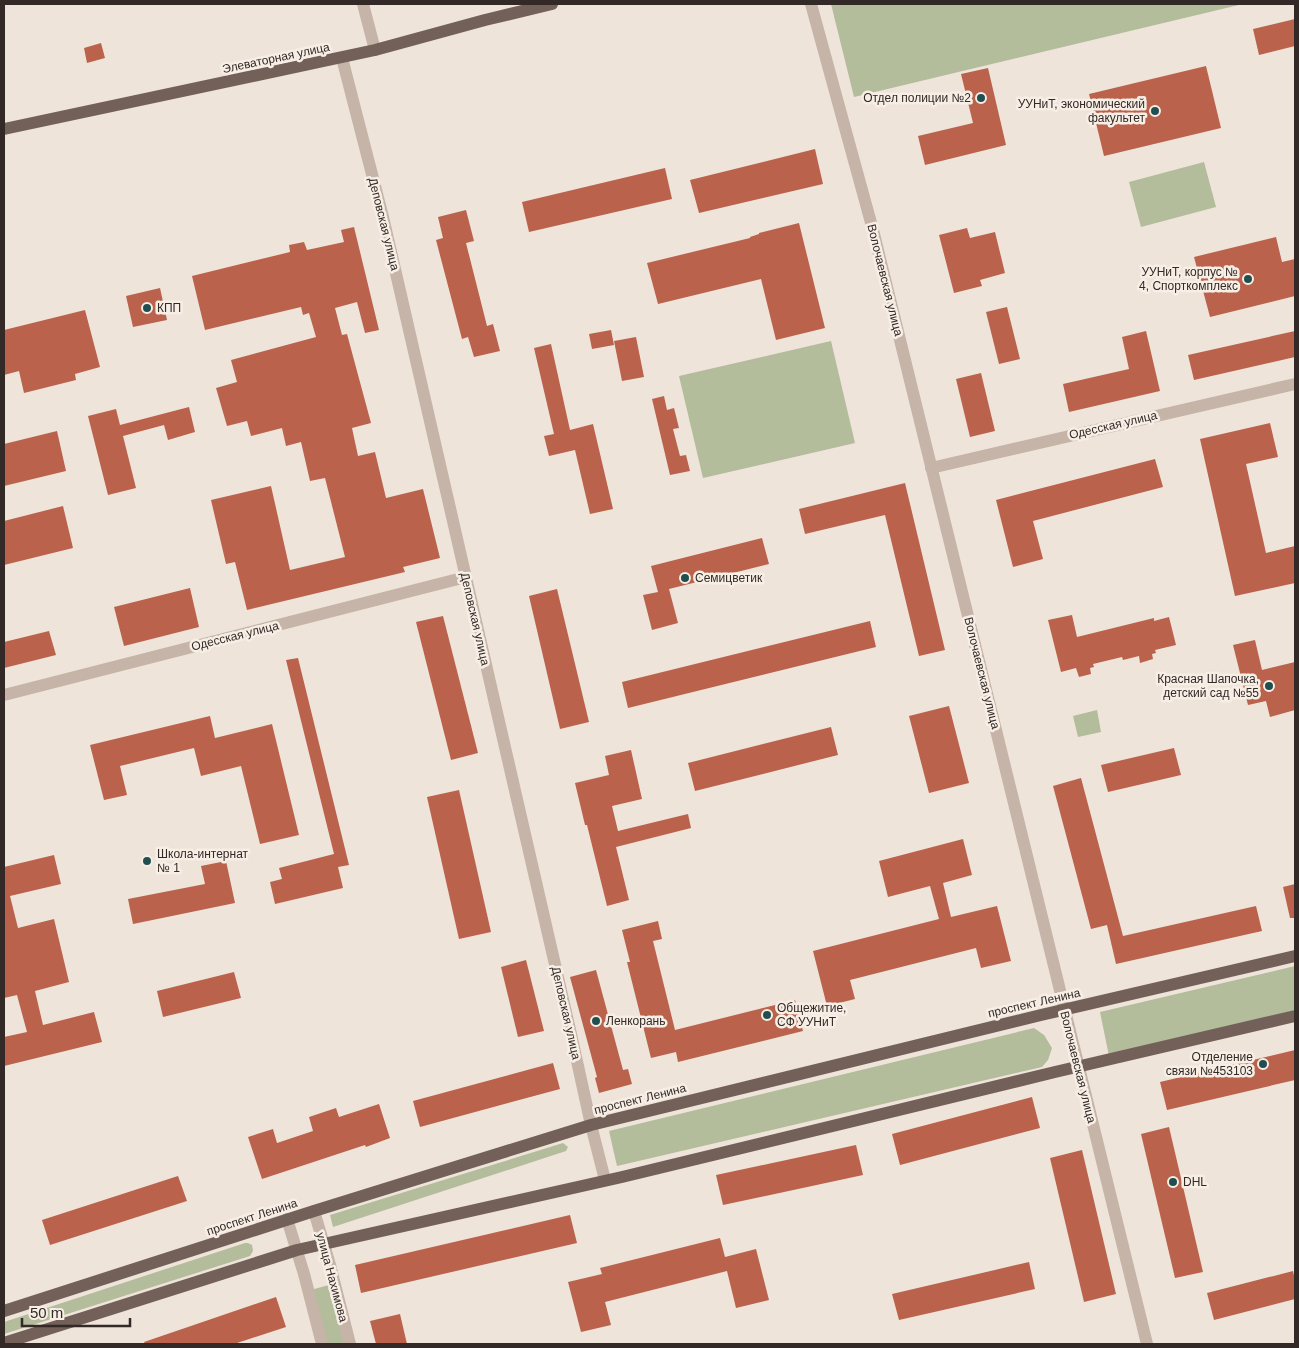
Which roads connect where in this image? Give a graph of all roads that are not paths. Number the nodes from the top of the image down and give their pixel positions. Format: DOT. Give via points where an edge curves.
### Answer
graph roads {
  1 [pos="363,4"];
  2 [pos="552,4"];
  3 [pos="811,4"];
  4 [pos="375,50"];
  5 [pos="342,58"];
  6 [pos="4,129"];
  7 [pos="1295,384"];
  8 [pos="931,468"];
  9 [pos="466,577"];
  10 [pos="4,695"];
  11 [pos="1295,956"];
  12 [pos="1064,1010"];
  13 [pos="1295,1016"];
  14 [pos="1078,1066"];
  15 [pos="591,1125"];
  16 [pos="604,1180"];
  17 [pos="314,1211"];
  18 [pos="287,1219"];
  19 [pos="324,1243"];
  20 [pos="297,1250"];
  21 [pos="4,1311"];
  22 [pos="4,1343"];
  23 [pos="322,1344"];
  24 [pos="350,1344"];
  25 [pos="1147,1344"];
  1 -- 4 [label="street"];
  2 -- 4 [label="main road, Элеваторная улица"];
  3 -- 8 [label="street, Волочаевская улица" via="873,230"];
  4 -- 5 [label="main road, Элеваторная улица"];
  5 -- 6 [label="main road, Элеваторная улица"];
  5 -- 9 [label="street, Деповская улица" via="383,217"];
  7 -- 8 [label="street, Одесская улица"];
  8 -- 12 [label="street, Волочаевская улица"];
  9 -- 10 [label="street, Одесская улица"];
  9 -- 15 [label="street, Деповская улица"];
  11 -- 12 [label="main road, проспект Ленина"];
  12 -- 14 [label="street, Волочаевская улица"];
  12 -- 15 [label="main road, проспект Ленина"];
  13 -- 14 [label="main road"];
  14 -- 16 [label="main road"];
  14 -- 25 [label="street, Волочаевская улица"];
  15 -- 16 [label="street, Деповская улица"];
  15 -- 17 [label="main road, проспект Ленина"];
  16 -- 19 [label="main road"];
  17 -- 18 [label="main road, проспект Ленина"];
  17 -- 19 [label="street, улица Нахимова"];
  18 -- 20 [label="street, улица Нахимова"];
  18 -- 21 [label="main road, проспект Ленина"];
  19 -- 20 [label="main road"];
  19 -- 24 [label="street, улица Нахимова"];
  20 -- 22 [label="main road"];
  20 -- 23 [label="street, улица Нахимова"];
}
